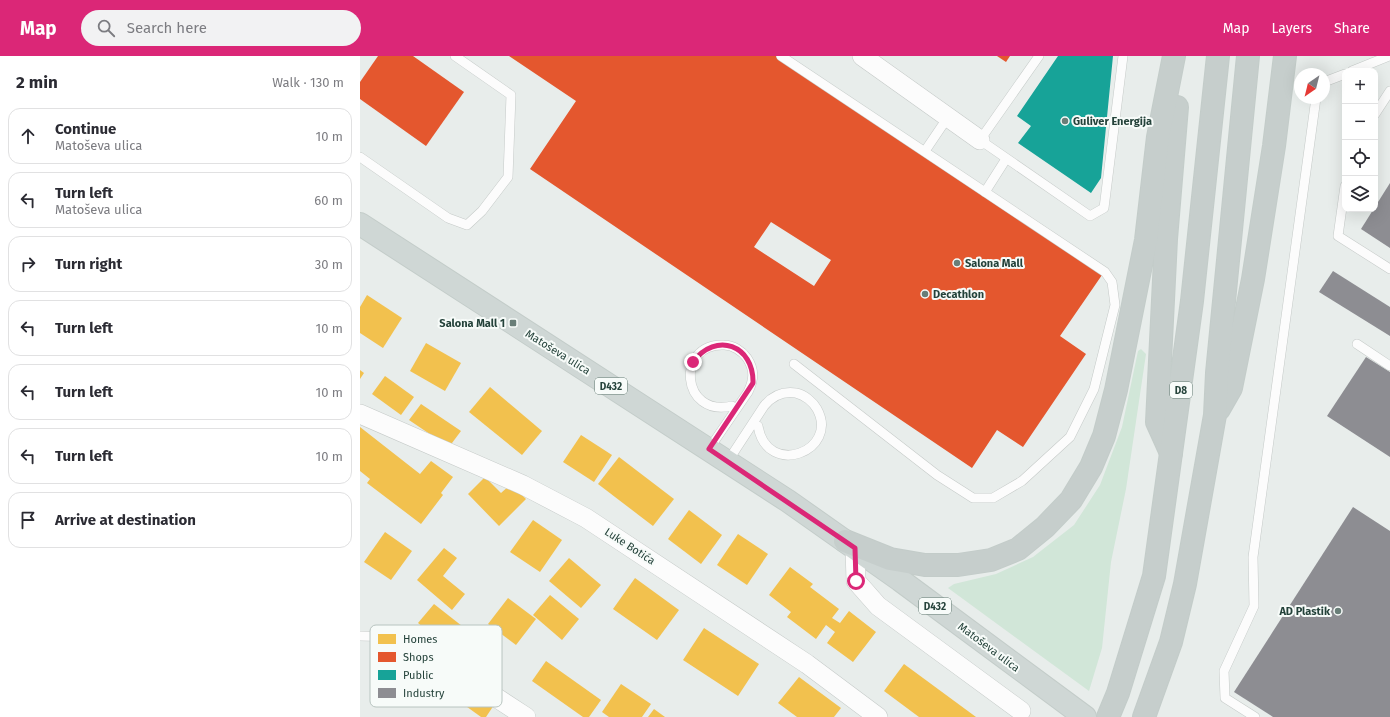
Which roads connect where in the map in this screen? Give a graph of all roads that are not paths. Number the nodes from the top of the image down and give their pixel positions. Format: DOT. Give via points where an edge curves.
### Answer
graph roads {
  1 [pos="455,56"];
  2 [pos="781,56"];
  3 [pos="862,56"];
  4 [pos="1039,56"];
  5 [pos="1123,56"];
  6 [pos="1174,56"];
  7 [pos="1182,56"];
  8 [pos="1218,56"];
  9 [pos="1248,56"];
  10 [pos="1285,56"];
  11 [pos="1389,56"];
  12 [pos="1359,68"];
  13 [pos="1342,75"];
  14 [pos="1330,80"];
  15 [pos="1390,90"];
  16 [pos="1315,104"];
  17 [pos="1378,109"];
  18 [pos="948,117"];
  19 [pos="980,140"];
  20 [pos="925,151"];
  21 [pos="360,157"];
  22 [pos="1006,159"];
  23 [pos="985,192"];
  24 [pos="1342,207"];
  25 [pos="360,224"];
  26 [pos="1390,269"];
  27 [pos="1357,344"];
  28 [pos="794,364"];
  29 [pos="1390,366"];
  30 [pos="732,406"];
  31 [pos="360,414"];
  32 [pos="1215,415"];
  33 [pos="758,426"];
  34 [pos="709,449"];
  35 [pos="1171,453"];
  36 [pos="728,461"];
  37 [pos="850,544"];
  38 [pos="360,636"];
  39 [pos="370,636"];
  40 [pos="502,701"];
  41 [pos="1021,711"];
  42 [pos="526,717"];
  43 [pos="878,717"];
  44 [pos="1085,717"];
  45 [pos="1108,717"];
  46 [pos="1144,717"];
  47 [pos="1255,717"];
  1 -- 21 [label="lane" via="510,95 508,177 482,211 466,225 448,218"];
  2 -- 20 [label="lane"];
  3 -- 18 [label="street"];
  4 -- 19 [label="lane"];
  5 -- 22 [label="lane" via="1104,208 1090,216"];
  6 -- 37 [label="highway" via="1158,137 1146,240 1117,382 1104,436 1091,467 1071,500 1045,527 1018,549 991,560 925,566 890,559"];
  7 -- 35 [label="highway" via="1166,232 1157,422"];
  8 -- 35 [label="highway, D8" via="1192,301"];
  9 -- 32 [label="highway"];
  10 -- 32 [label="highway" via="1274,146 1251,287 1231,388"];
  11 -- 12 [label="lane"];
  13 -- 14 [label="lane"];
  15 -- 17 [label="lane"];
  16 -- 47 [label="lane" via="1253,557 1254,606 1224,671 1226,698"];
  18 -- 19 [label="street"];
  18 -- 20 [label="lane"];
  19 -- 22 [label="lane"];
  20 -- 23 [label="lane"];
  22 -- 23 [label="lane"];
  23 -- 28 [label="lane" via="1105,272 1112,282 1115,305 1094,389 1070,437 1022,481 993,498 973,498 937,475"];
  24 -- 26 [label="lane" via="1338,236"];
  25 -- 34 [label="main road, Matoševa ulica / D432"];
  27 -- 29 [label="lane"];
  30 -- 34 [label="lane" via="712,407 702,402 690,383 693,362 708,347 728,345 737,349 745,355 753,373 753,383 748,392"];
  31 -- 43 [label="street, Luke Botića" via="522,485 586,518 807,664"];
  32 -- 46 [label="highway" via="1185,584 1171,642"];
  33 -- 36 [label="lane" via="765,445 774,452 784,456 796,455 814,444 820,434 820,414 808,399 800,394 790,392 771,398"];
  34 -- 36 [label="main road, Matoševa ulica / D432"];
  35 -- 45 [label="highway, D8" via="1154,576 1118,693"];
  36 -- 37 [label="main road, Matoševa ulica / D432"];
  37 -- 41 [label="street" via="856,581 878,606"];
  37 -- 44 [label="main road, Matoševa ulica / D432"];
  38 -- 39 [label="lane"];
  40 -- 42 [label="street"];
}
